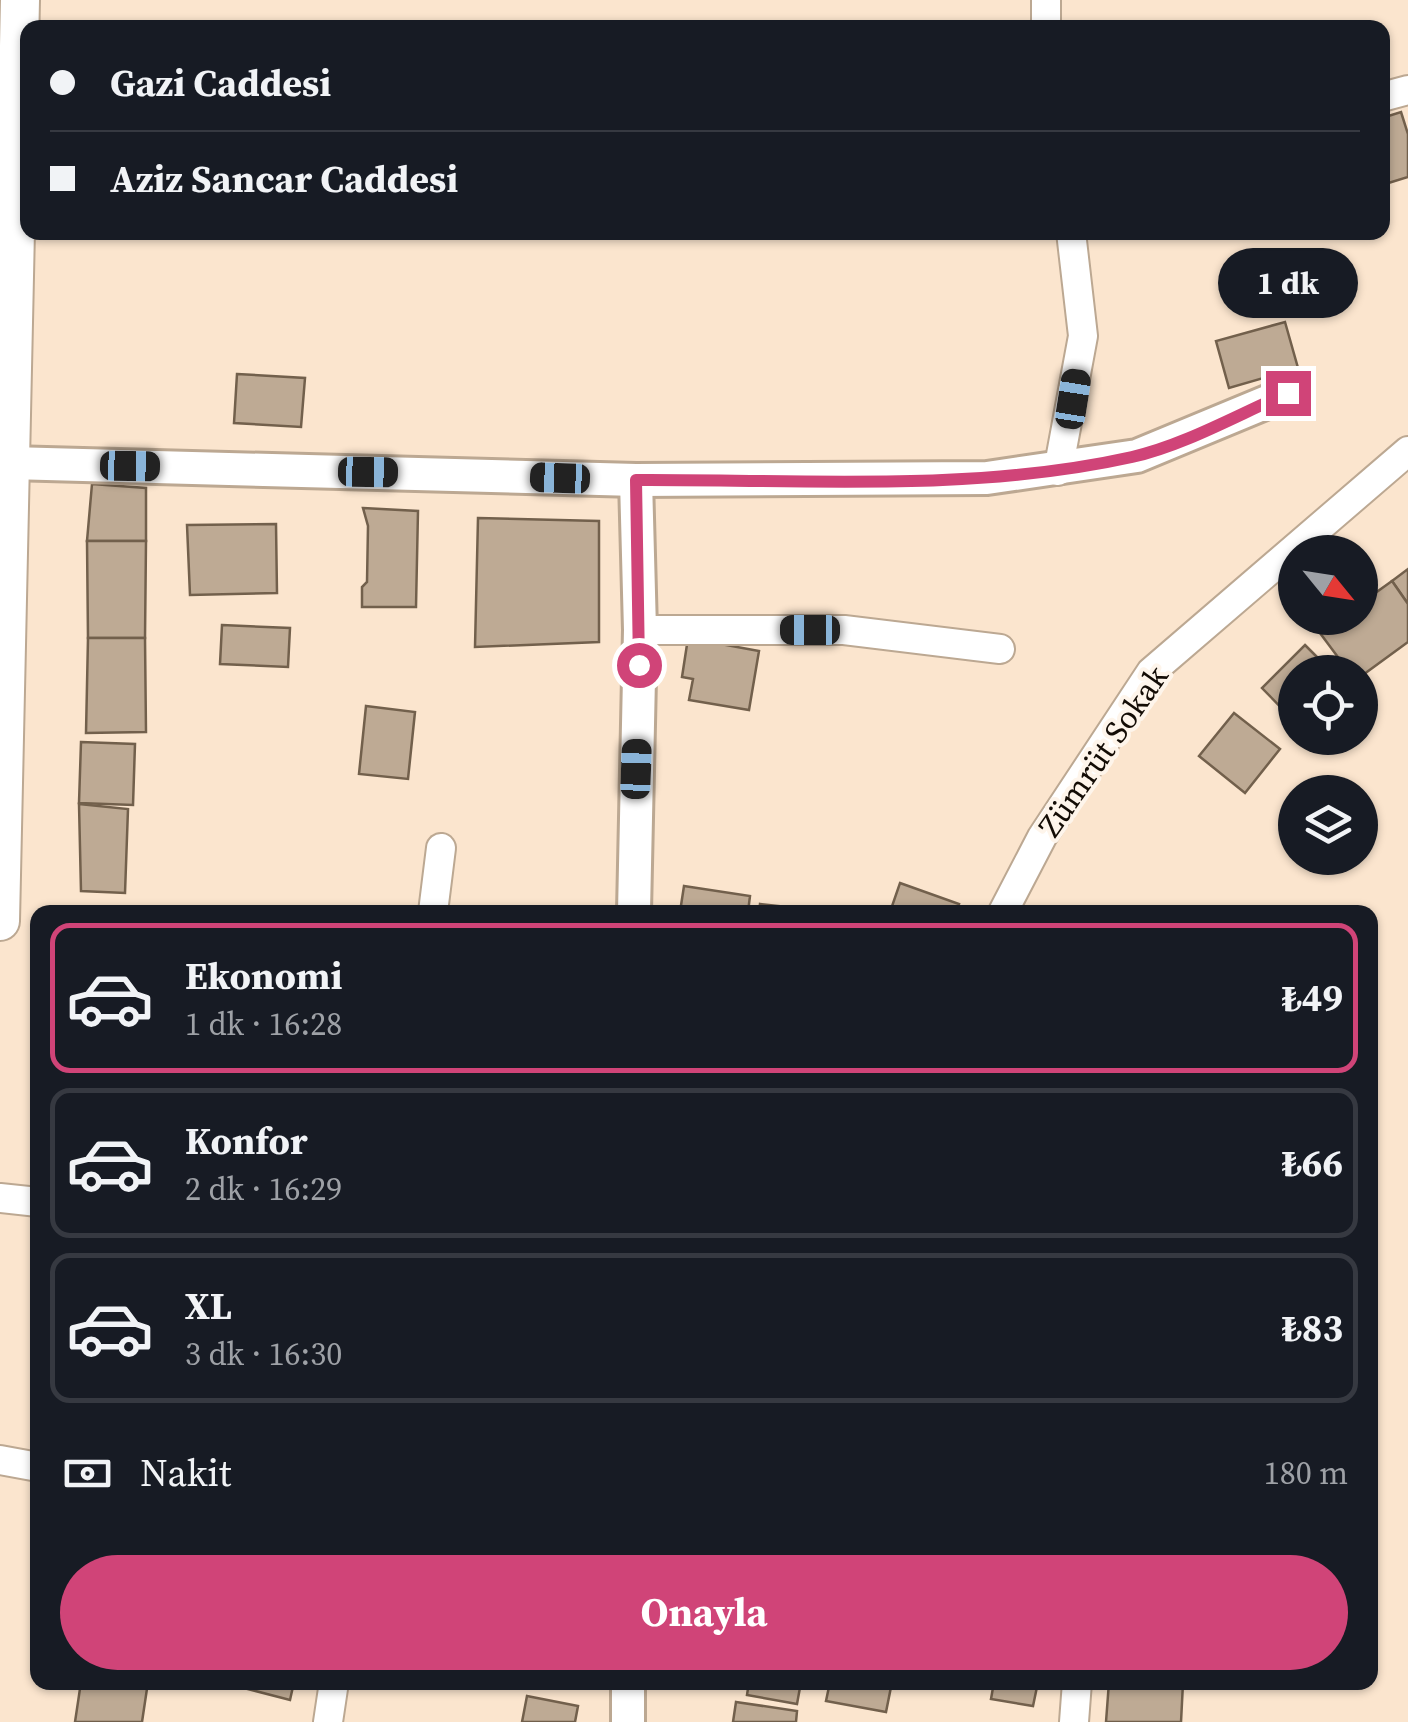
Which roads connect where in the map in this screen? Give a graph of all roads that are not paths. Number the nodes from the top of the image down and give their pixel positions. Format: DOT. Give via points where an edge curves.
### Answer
graph roads {
  1 [pos="20,0"];
  2 [pos="1072,240"];
  3 [pos="1288,393"];
  4 [pos="1408,451"];
  5 [pos="10,463"];
  6 [pos="1058,471"];
  7 [pos="636,480"];
  8 [pos="640,630"];
  9 [pos="1000,649"];
  10 [pos="1,793"];
  11 [pos="441,848"];
  12 [pos="434,905"];
  13 [pos="634,905"];
  14 [pos="1007,905"];
  15 [pos="0,921"];
  16 [pos="0,1198"];
  17 [pos="30,1201"];
  18 [pos="0,1460"];
  19 [pos="30,1466"];
  20 [pos="333,1690"];
  21 [pos="628,1690"];
  22 [pos="1076,1690"];
  23 [pos="328,1722"];
  24 [pos="628,1722"];
  25 [pos="1074,1722"];
  1 -- 5 [label="main road"];
  2 -- 6 [label="street" via="1082,336"];
  3 -- 6 [label="street" via="1138,456"];
  4 -- 14 [label="street, Zümrüt Sokak" via="1151,672 1042,837"];
  5 -- 7 [label="street"];
  5 -- 10 [label="main road"];
  6 -- 7 [label="street" via="986,478"];
  7 -- 8 [label="street"];
  8 -- 9 [label="street" via="844,630"];
  8 -- 13 [label="street"];
  10 -- 15 [label="main road"];
  11 -- 12 [label="street"];
  16 -- 17 [label="street"];
  18 -- 19 [label="street"];
  20 -- 23 [label="street"];
  21 -- 24 [label="street"];
  22 -- 25 [label="street"];
}
